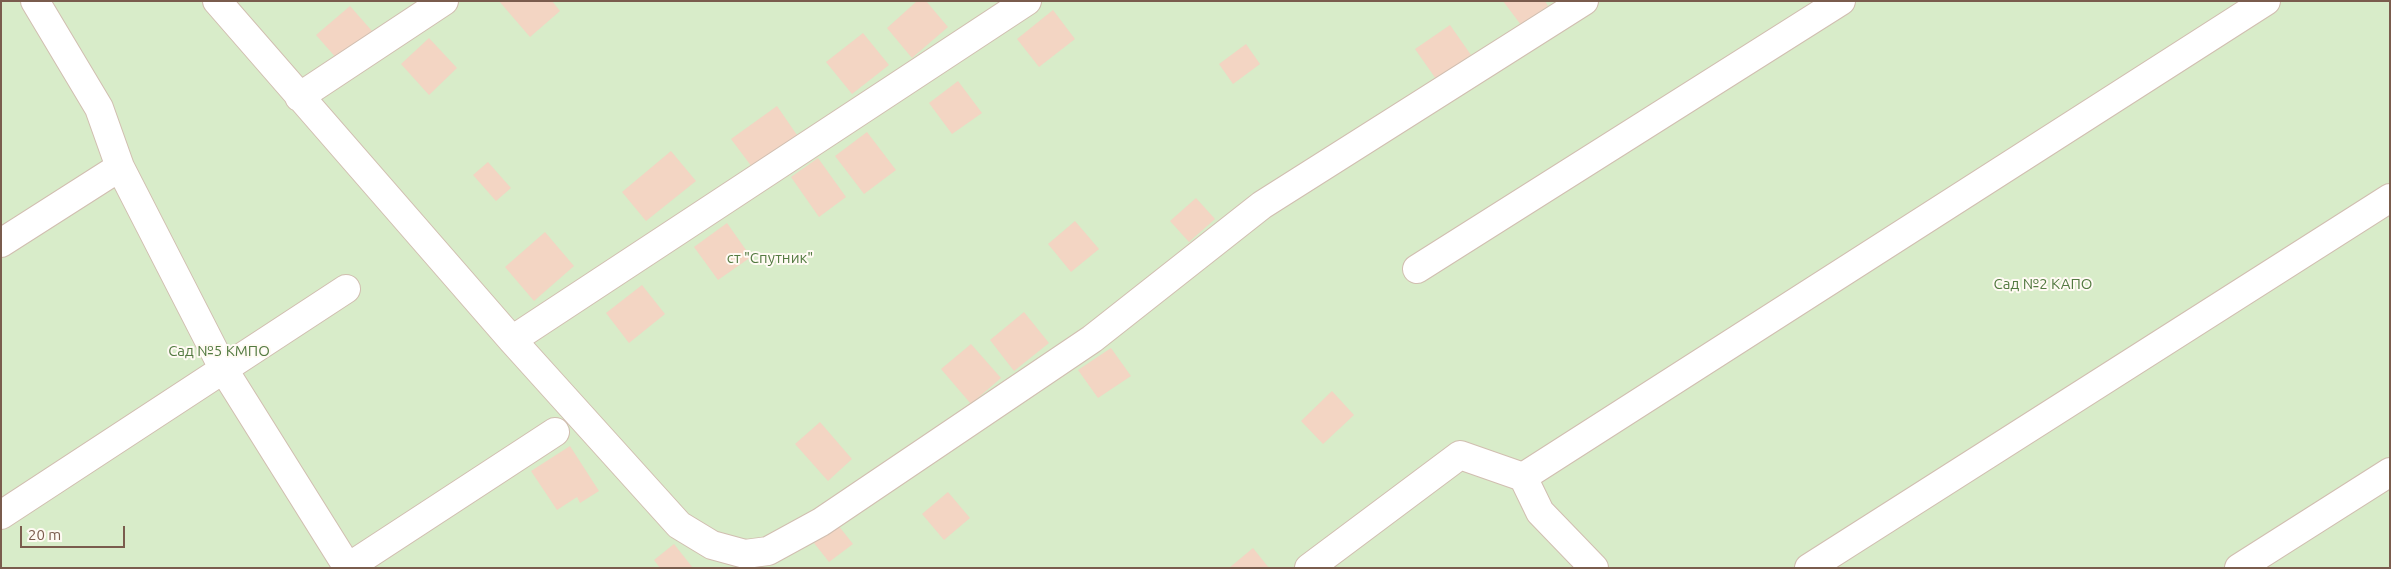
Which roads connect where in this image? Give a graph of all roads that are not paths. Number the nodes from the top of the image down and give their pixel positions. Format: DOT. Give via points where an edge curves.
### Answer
graph roads {
  1 [pos="35,1"];
  2 [pos="217,1"];
  3 [pos="444,1"];
  4 [pos="1027,1"];
  5 [pos="1584,1"];
  6 [pos="1841,1"];
  7 [pos="2266,1"];
  8 [pos="299,98"];
  9 [pos="120,167"];
  10 [pos="2390,198"];
  11 [pos="1,243"];
  12 [pos="1417,269"];
  13 [pos="346,289"];
  14 [pos="512,340"];
  15 [pos="224,370"];
  16 [pos="555,432"];
  17 [pos="2390,472"];
  18 [pos="1523,477"];
  19 [pos="1,515"];
  20 [pos="348,568"];
  21 [pos="1309,568"];
  22 [pos="1594,568"];
  23 [pos="1809,568"];
  24 [pos="2239,568"];
  1 -- 9 [label="lane" via="99,108"];
  2 -- 8 [label="lane"];
  3 -- 8 [label="lane"];
  4 -- 14 [label="lane"];
  5 -- 14 [label="lane" via="1262,205 1092,339 821,522 768,552 745,554 712,545 679,525"];
  6 -- 12 [label="lane"];
  7 -- 18 [label="lane"];
  8 -- 14 [label="lane"];
  9 -- 11 [label="lane"];
  9 -- 15 [label="lane"];
  10 -- 23 [label="lane"];
  13 -- 15 [label="lane"];
  15 -- 19 [label="lane"];
  15 -- 20 [label="lane"];
  16 -- 20 [label="lane"];
  17 -- 24 [label="lane"];
  18 -- 21 [label="lane" via="1460,455"];
  18 -- 22 [label="lane" via="1540,512"];
}
